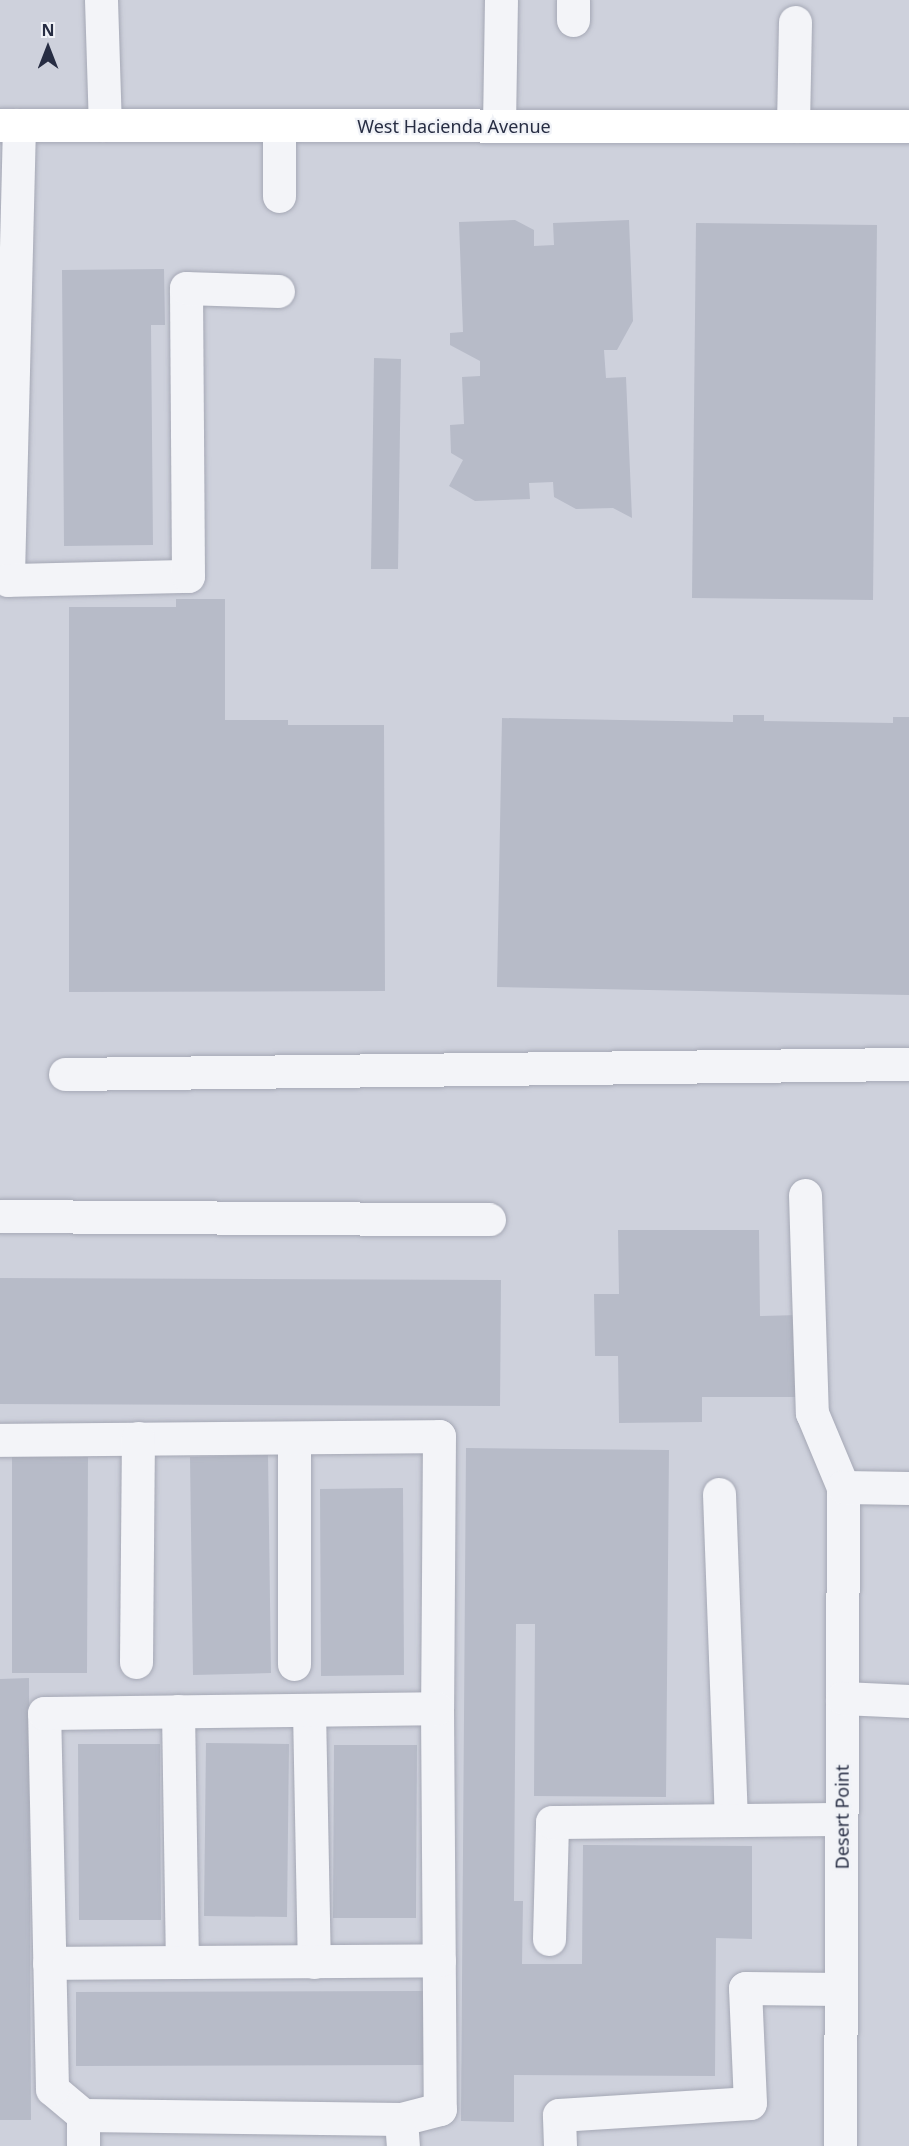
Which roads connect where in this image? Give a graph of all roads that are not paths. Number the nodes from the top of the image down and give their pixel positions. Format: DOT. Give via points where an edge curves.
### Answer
graph roads {
  1 [pos="101,0"];
  2 [pos="501,0"];
  3 [pos="795,22"];
  4 [pos="10,125"];
  5 [pos="105,125"];
  6 [pos="279,126"];
  7 [pos="499,126"];
  8 [pos="793,126"];
  9 [pos="909,126"];
  10 [pos="279,196"];
  11 [pos="278,291"];
  12 [pos="909,1064"];
  13 [pos="66,1074"];
  14 [pos="805,1196"];
  15 [pos="0,1216"];
  16 [pos="489,1219"];
  17 [pos="138,1438"];
  18 [pos="294,1439"];
  19 [pos="0,1440"];
  20 [pos="843,1487"];
  21 [pos="909,1488"];
  22 [pos="719,1494"];
  23 [pos="136,1662"];
  24 [pos="294,1664"];
  25 [pos="842,1698"];
  26 [pos="909,1701"];
  27 [pos="437,1708"];
  28 [pos="309,1710"];
  29 [pos="178,1711"];
  30 [pos="842,1819"];
  31 [pos="731,1820"];
  32 [pos="549,1939"];
  33 [pos="439,1960"];
  34 [pos="182,1962"];
  35 [pos="314,1962"];
  36 [pos="49,1963"];
  37 [pos="841,1989"];
  38 [pos="83,2131"];
  39 [pos="402,2132"];
  40 [pos="560,2146"];
  41 [pos="840,2146"];
  1 -- 5 [label="street"];
  2 -- 7 [label="street"];
  3 -- 8 [label="street"];
  4 -- 5 [label="main road, West Hacienda Avenue"];
  4 -- 11 [label="street" via="8,580 188,576 186,288"];
  5 -- 6 [label="main road, West Hacienda Avenue"];
  6 -- 7 [label="main road, West Hacienda Avenue"];
  6 -- 10 [label="street"];
  7 -- 8 [label="main road, West Hacienda Avenue"];
  8 -- 9 [label="main road, West Hacienda Avenue"];
  12 -- 13 [label="street"];
  14 -- 20 [label="street" via="812,1413"];
  15 -- 16 [label="street"];
  17 -- 18 [label="street"];
  17 -- 19 [label="street"];
  17 -- 23 [label="street"];
  18 -- 24 [label="street"];
  18 -- 27 [label="street" via="439,1436"];
  20 -- 21 [label="street"];
  20 -- 25 [label="street, Desert Point"];
  22 -- 31 [label="street"];
  25 -- 26 [label="street"];
  25 -- 30 [label="street, Desert Point"];
  27 -- 28 [label="street"];
  27 -- 33 [label="street"];
  28 -- 29 [label="street"];
  28 -- 35 [label="street"];
  29 -- 34 [label="street"];
  29 -- 36 [label="street" via="44,1713"];
  30 -- 31 [label="street"];
  30 -- 37 [label="street, Desert Point"];
  31 -- 32 [label="street" via="552,1822"];
  33 -- 35 [label="street"];
  33 -- 39 [label="street" via="440,2109"];
  34 -- 35 [label="street"];
  34 -- 36 [label="street"];
  36 -- 38 [label="street" via="52,2089"];
  37 -- 40 [label="street" via="745,1988 750,2103 559,2115"];
  37 -- 41 [label="street, Desert Point"];
  38 -- 39 [label="street"];
}
